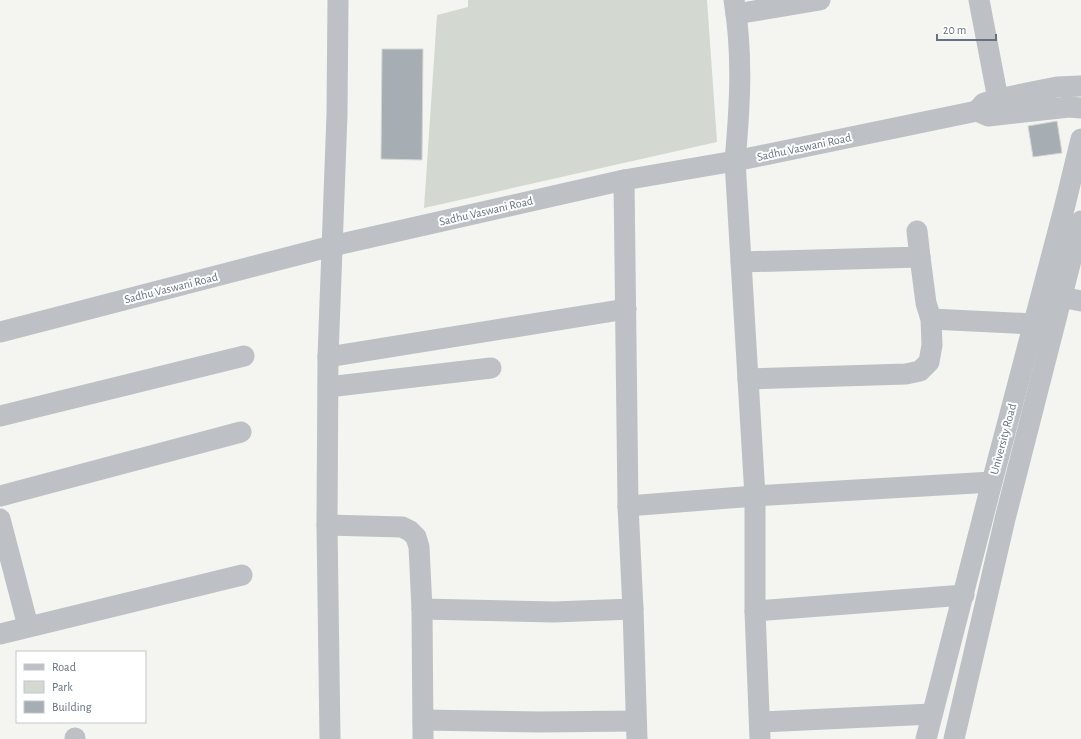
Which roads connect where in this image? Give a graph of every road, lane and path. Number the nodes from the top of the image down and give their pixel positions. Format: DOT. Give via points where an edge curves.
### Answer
graph roads {
  1 [pos="338,0"];
  2 [pos="820,0"];
  3 [pos="979,0"];
  4 [pos="735,7"];
  5 [pos="1081,86"];
  6 [pos="998,99"];
  7 [pos="1081,108"];
  8 [pos="977,111"];
  9 [pos="1081,138"];
  10 [pos="735,161"];
  11 [pos="624,180"];
  12 [pos="1081,221"];
  13 [pos="918,231"];
  14 [pos="332,246"];
  15 [pos="920,257"];
  16 [pos="741,262"];
  17 [pos="1071,299"];
  18 [pos="626,309"];
  19 [pos="931,319"];
  20 [pos="1034,324"];
  21 [pos="0,332"];
  22 [pos="244,356"];
  23 [pos="328,357"];
  24 [pos="490,368"];
  25 [pos="748,379"];
  26 [pos="328,387"];
  27 [pos="0,416"];
  28 [pos="241,432"];
  29 [pos="992,482"];
  30 [pos="0,496"];
  31 [pos="755,496"];
  32 [pos="628,506"];
  33 [pos="0,519"];
  34 [pos="327,525"];
  35 [pos="242,575"];
  36 [pos="964,595"];
  37 [pos="422,609"];
  38 [pos="633,609"];
  39 [pos="756,611"];
  40 [pos="28,626"];
  41 [pos="0,634"];
  42 [pos="932,714"];
  43 [pos="423,730"];
  44 [pos="637,730"];
  45 [pos="760,730"];
  46 [pos="330,739"];
  47 [pos="926,739"];
  48 [pos="954,739"];
  1 -- 14 [label="street"];
  2 -- 4 [label="street"];
  3 -- 6 [label="street"];
  4 -- 10 [label="street" via="740,74"];
  5 -- 6 [label="street" via="1057,87"];
  6 -- 8 [label="street" via="984,103"];
  7 -- 8 [label="street" via="1069,107 988,116"];
  8 -- 10 [label="street, Sadhu Vaswani Road"];
  9 -- 20 [label="street, University Road"];
  10 -- 11 [label="street, Sadhu Vaswani Road"];
  10 -- 16 [label="street"];
  11 -- 14 [label="street, Sadhu Vaswani Road"];
  11 -- 18 [label="street"];
  12 -- 17 [label="street, University Road"];
  13 -- 15 [label="street"];
  14 -- 21 [label="street, Sadhu Vaswani Road"];
  14 -- 23 [label="street"];
  15 -- 16 [label="street"];
  15 -- 19 [label="street" via="926,303"];
  16 -- 25 [label="street"];
  17 -- 48 [label="street, University Road" via="1005,519"];
  18 -- 23 [label="street"];
  18 -- 32 [label="street"];
  19 -- 20 [label="street"];
  19 -- 25 [label="street" via="932,345 929,362 920,371 906,374"];
  20 -- 29 [label="street, University Road"];
  22 -- 27 [label="street"];
  23 -- 26 [label="street"];
  24 -- 26 [label="street"];
  25 -- 31 [label="street"];
  26 -- 34 [label="street"];
  28 -- 30 [label="street"];
  29 -- 31 [label="street"];
  29 -- 36 [label="street, University Road"];
  31 -- 32 [label="street"];
  31 -- 39 [label="street"];
  32 -- 38 [label="street"];
  33 -- 40 [label="street"];
  34 -- 37 [label="street" via="402,527 416,536 419,547"];
  34 -- 46 [label="street"];
  35 -- 40 [label="street"];
  36 -- 39 [label="street"];
  36 -- 42 [label="street, University Road"];
  37 -- 38 [label="street" via="554,612"];
  37 -- 43 [label="street"];
  38 -- 44 [label="street"];
  39 -- 45 [label="street"];
  40 -- 41 [label="street"];
  42 -- 45 [label="street"];
  42 -- 47 [label="street, University Road"];
  43 -- 44 [label="street" via="540,722"];
}
